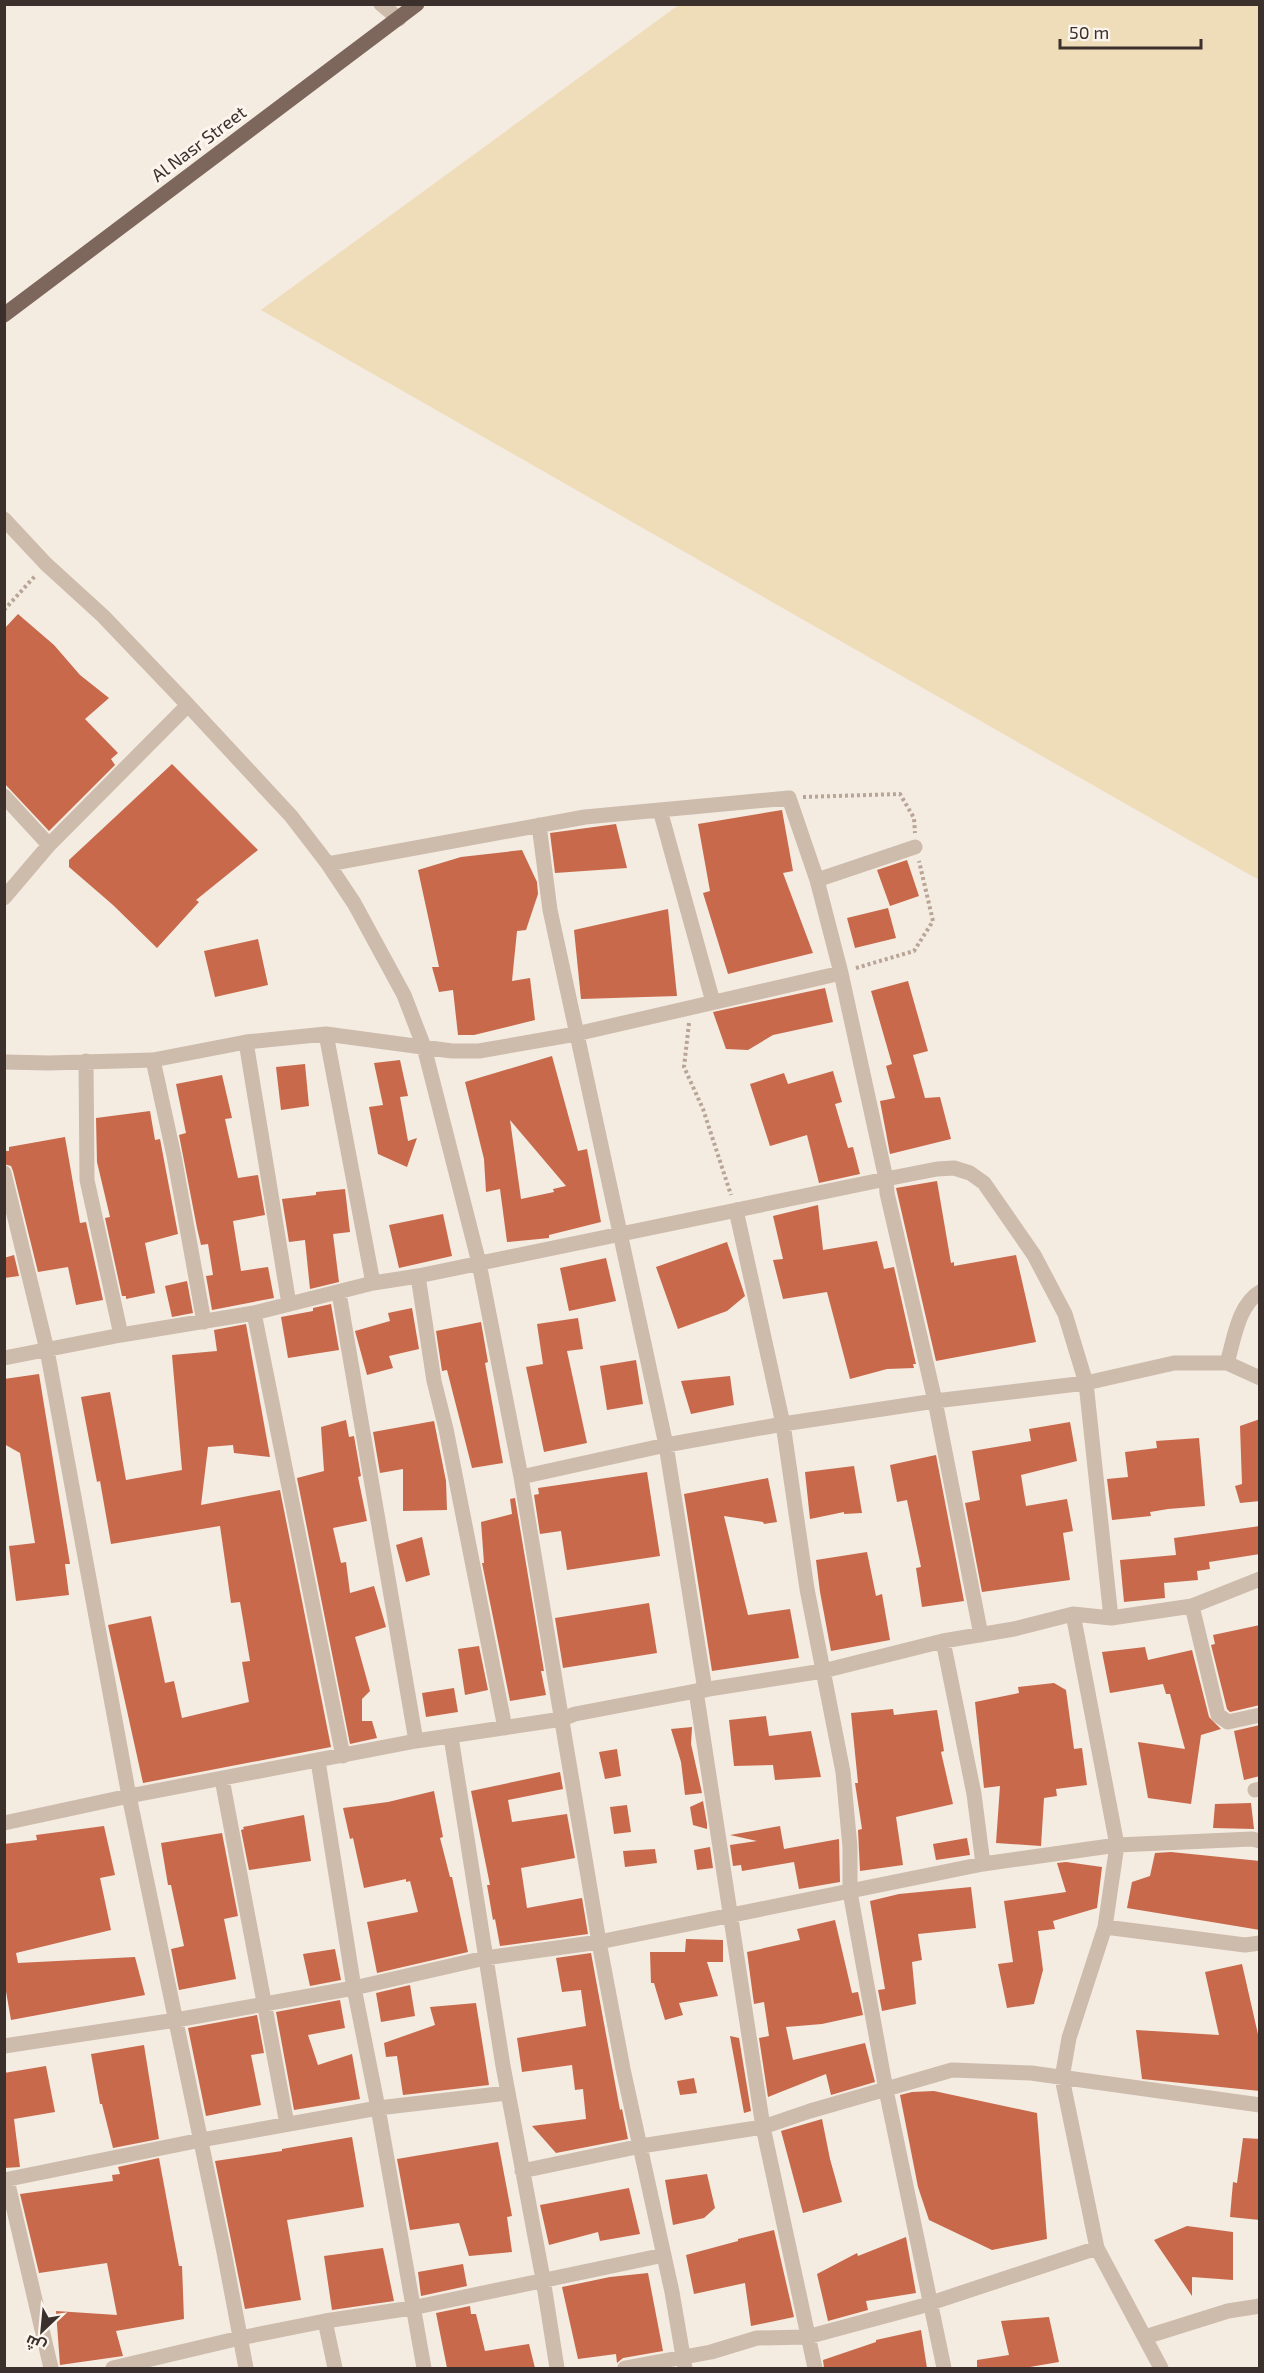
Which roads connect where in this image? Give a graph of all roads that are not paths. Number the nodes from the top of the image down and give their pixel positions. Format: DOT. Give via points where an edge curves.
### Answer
graph roads {
  1 [pos="381,4"];
  2 [pos="417,4"];
  3 [pos="399,19"];
  4 [pos="4,315"];
  5 [pos="4,519"];
  6 [pos="188,705"];
  7 [pos="4,796"];
  8 [pos="660,810"];
  9 [pos="539,825"];
  10 [pos="49,845"];
  11 [pos="915,847"];
  12 [pos="328,864"];
  13 [pos="817,880"];
  14 [pos="4,898"];
  15 [pos="841,973"];
  16 [pos="713,1002"];
  17 [pos="326,1034"];
  18 [pos="576,1034"];
  19 [pos="246,1042"];
  20 [pos="424,1047"];
  21 [pos="153,1060"];
  22 [pos="86,1061"];
  23 [pos="4,1062"];
  24 [pos="4,1173"];
  25 [pos="886,1179"];
  26 [pos="736,1210"];
  27 [pos="621,1233"];
  28 [pos="479,1263"];
  29 [pos="418,1276"];
  30 [pos="373,1283"];
  31 [pos="1260,1292"];
  32 [pos="339,1293"];
  33 [pos="289,1304"];
  34 [pos="254,1313"];
  35 [pos="204,1322"];
  36 [pos="121,1335"];
  37 [pos="47,1350"];
  38 [pos="4,1358"];
  39 [pos="1227,1364"];
  40 [pos="1260,1378"];
  41 [pos="1086,1383"];
  42 [pos="935,1401"];
  43 [pos="783,1424"];
  44 [pos="666,1445"];
  45 [pos="521,1477"];
  46 [pos="1260,1579"];
  47 [pos="1192,1606"];
  48 [pos="1073,1614"];
  49 [pos="1111,1618"];
  50 [pos="981,1635"];
  51 [pos="943,1641"];
  52 [pos="823,1671"];
  53 [pos="701,1691"];
  54 [pos="1260,1715"];
  55 [pos="562,1719"];
  56 [pos="505,1728"];
  57 [pos="451,1737"];
  58 [pos="416,1741"];
  59 [pos="343,1756"];
  60 [pos="318,1761"];
  61 [pos="222,1779"];
  62 [pos="129,1796"];
  63 [pos="4,1823"];
  64 [pos="1260,1841"];
  65 [pos="1117,1845"];
  66 [pos="983,1864"];
  67 [pos="850,1892"];
  68 [pos="732,1915"];
  69 [pos="1105,1927"];
  70 [pos="599,1941"];
  71 [pos="1260,1943"];
  72 [pos="485,1958"];
  73 [pos="354,1988"];
  74 [pos="266,2004"];
  75 [pos="176,2020"];
  76 [pos="4,2046"];
  77 [pos="1062,2078"];
  78 [pos="886,2090"];
  79 [pos="507,2093"];
  80 [pos="1260,2105"];
  81 [pos="378,2108"];
  82 [pos="287,2124"];
  83 [pos="763,2127"];
  84 [pos="201,2140"];
  85 [pos="640,2146"];
  86 [pos="522,2171"];
  87 [pos="6,2180"];
  88 [pos="1097,2248"];
  89 [pos="664,2256"];
  90 [pos="543,2279"];
  91 [pos="929,2304"];
  92 [pos="1260,2306"];
  93 [pos="412,2307"];
  94 [pos="325,2321"];
  95 [pos="240,2337"];
  96 [pos="807,2337"];
  97 [pos="1145,2337"];
  98 [pos="684,2363"];
  99 [pos="51,2368"];
  100 [pos="113,2368"];
  101 [pos="246,2368"];
  102 [pos="335,2368"];
  103 [pos="424,2368"];
  104 [pos="557,2368"];
  105 [pos="625,2368"];
  106 [pos="815,2368"];
  107 [pos="944,2368"];
  108 [pos="1161,2368"];
  1 -- 3 [label="street"];
  2 -- 3 [label="main road, Al Nasr Street"];
  3 -- 4 [label="main road, Al Nasr Street"];
  5 -- 6 [label="street"];
  6 -- 10 [label="street"];
  6 -- 12 [label="street" via="291,816"];
  7 -- 10 [label="street"];
  8 -- 9 [label="street"];
  8 -- 13 [label="street" via="789,798"];
  8 -- 16 [label="street"];
  9 -- 12 [label="street"];
  9 -- 18 [label="street" via="550,910"];
  10 -- 14 [label="street"];
  11 -- 13 [label="street"];
  12 -- 20 [label="street" via="404,995"];
  13 -- 15 [label="street"];
  15 -- 16 [label="street"];
  15 -- 25 [label="street"];
  16 -- 18 [label="street"];
  17 -- 19 [label="street"];
  17 -- 20 [label="street"];
  17 -- 30 [label="street"];
  18 -- 20 [label="street" via="479,1051"];
  18 -- 27 [label="street"];
  19 -- 21 [label="street"];
  19 -- 33 [label="street"];
  20 -- 28 [label="street"];
  21 -- 22 [label="street"];
  21 -- 35 [label="street"];
  22 -- 23 [label="street"];
  22 -- 36 [label="street" via="87,1180"];
  24 -- 37 [label="street"];
  25 -- 26 [label="street"];
  25 -- 41 [label="street" via="954,1168 984,1183 1034,1255 1065,1314"];
  25 -- 42 [label="street"];
  26 -- 27 [label="street"];
  26 -- 43 [label="street"];
  27 -- 28 [label="street"];
  27 -- 44 [label="street"];
  28 -- 29 [label="street"];
  28 -- 45 [label="street"];
  29 -- 30 [label="street"];
  29 -- 56 [label="street" via="434,1381"];
  30 -- 32 [label="street"];
  31 -- 39 [label="street" via="1250,1298 1244,1311"];
  32 -- 33 [label="street"];
  32 -- 58 [label="street"];
  33 -- 34 [label="street"];
  34 -- 35 [label="street"];
  34 -- 59 [label="street"];
  35 -- 36 [label="street"];
  36 -- 37 [label="street"];
  37 -- 38 [label="street"];
  37 -- 62 [label="street"];
  39 -- 40 [label="street"];
  39 -- 41 [label="street" via="1174,1363"];
  41 -- 42 [label="street"];
  41 -- 49 [label="street"];
  42 -- 43 [label="street"];
  42 -- 50 [label="street"];
  43 -- 44 [label="street"];
  43 -- 52 [label="street"];
  44 -- 45 [label="street"];
  44 -- 53 [label="street"];
  45 -- 55 [label="street"];
  46 -- 47 [label="street"];
  47 -- 49 [label="street"];
  47 -- 54 [label="street" via="1218,1715 1228,1722"];
  48 -- 49 [label="street"];
  48 -- 50 [label="street"];
  48 -- 65 [label="street"];
  50 -- 51 [label="street"];
  51 -- 52 [label="street"];
  51 -- 66 [label="street" via="974,1794"];
  52 -- 53 [label="street"];
  52 -- 67 [label="street" via="843,1772"];
  53 -- 55 [label="street"];
  53 -- 68 [label="street"];
  55 -- 56 [label="street"];
  55 -- 70 [label="street"];
  56 -- 57 [label="street"];
  57 -- 58 [label="street"];
  57 -- 72 [label="street"];
  58 -- 59 [label="street"];
  59 -- 60 [label="street"];
  60 -- 61 [label="street"];
  60 -- 73 [label="street"];
  61 -- 62 [label="street"];
  61 -- 74 [label="street"];
  62 -- 63 [label="street"];
  62 -- 75 [label="street"];
  64 -- 65 [label="street"];
  65 -- 66 [label="street"];
  65 -- 69 [label="street"];
  66 -- 67 [label="street"];
  67 -- 68 [label="street"];
  67 -- 78 [label="street"];
  68 -- 70 [label="street"];
  68 -- 83 [label="street"];
  69 -- 71 [label="street" via="1245,1945"];
  69 -- 77 [label="street" via="1070,2038"];
  70 -- 72 [label="street"];
  70 -- 85 [label="street"];
  72 -- 73 [label="street"];
  72 -- 79 [label="street"];
  73 -- 74 [label="street"];
  73 -- 81 [label="street"];
  74 -- 75 [label="street"];
  74 -- 82 [label="street"];
  75 -- 76 [label="street"];
  75 -- 84 [label="street"];
  77 -- 78 [label="street" via="952,2070"];
  77 -- 80 [label="street"];
  77 -- 88 [label="street"];
  78 -- 83 [label="street"];
  78 -- 91 [label="street"];
  79 -- 81 [label="street"];
  79 -- 86 [label="street"];
  81 -- 82 [label="street"];
  81 -- 93 [label="street"];
  82 -- 84 [label="street"];
  83 -- 85 [label="street"];
  83 -- 96 [label="street"];
  84 -- 87 [label="street"];
  84 -- 95 [label="street"];
  85 -- 86 [label="street"];
  85 -- 89 [label="street"];
  86 -- 90 [label="street"];
  87 -- 99 [label="street"];
  88 -- 91 [label="street"];
  88 -- 97 [label="street"];
  89 -- 90 [label="street"];
  89 -- 98 [label="street"];
  90 -- 93 [label="street"];
  90 -- 104 [label="street"];
  91 -- 96 [label="street"];
  91 -- 107 [label="street"];
  92 -- 97 [label="street" via="1228,2311"];
  93 -- 94 [label="street"];
  93 -- 103 [label="street"];
  94 -- 95 [label="street"];
  94 -- 102 [label="street"];
  95 -- 100 [label="street"];
  95 -- 101 [label="street"];
  96 -- 98 [label="street" via="757,2338"];
  96 -- 106 [label="street"];
  97 -- 108 [label="street"];
  98 -- 105 [label="street"];
}
